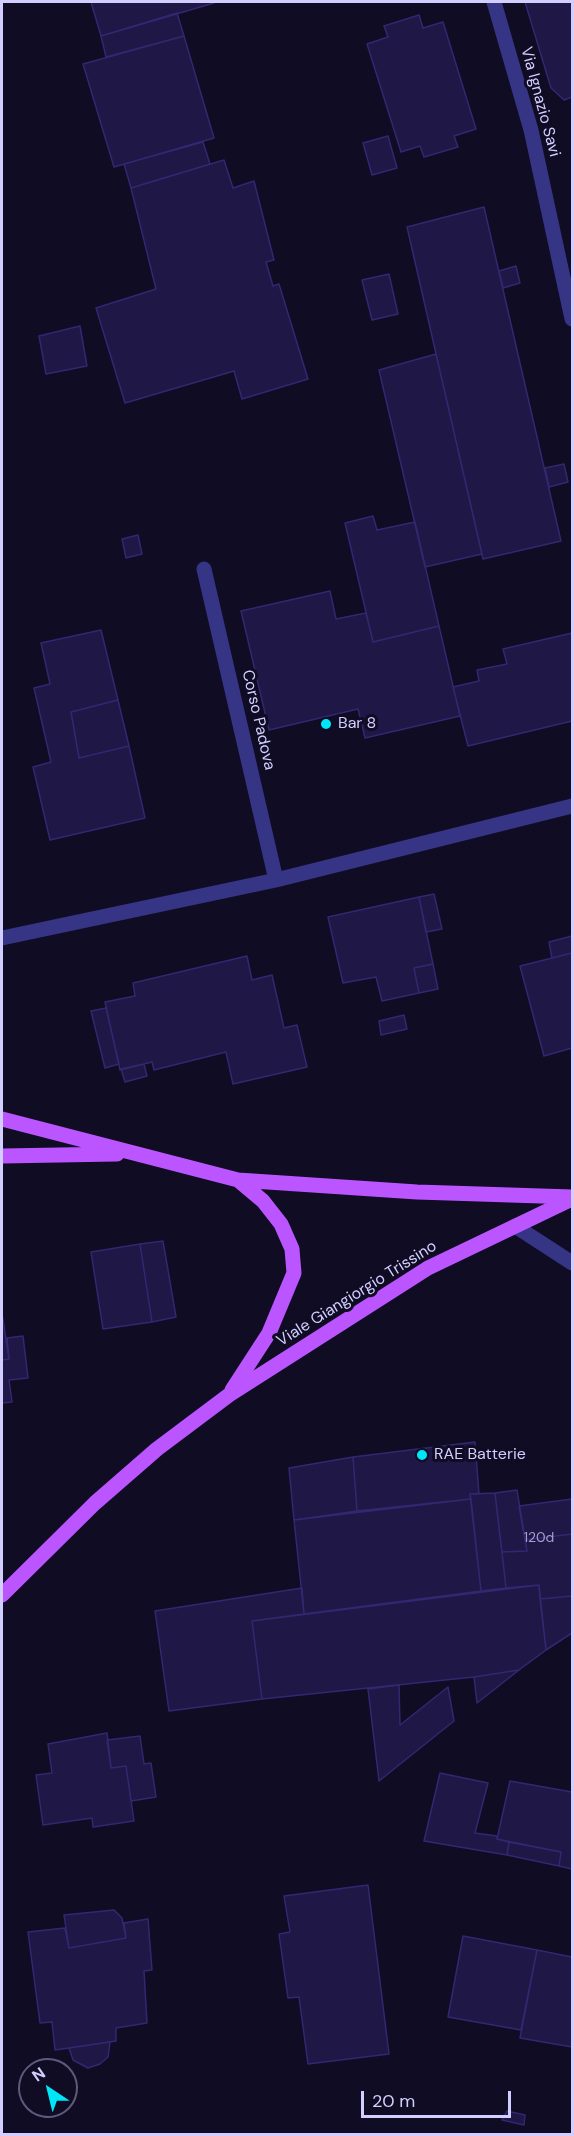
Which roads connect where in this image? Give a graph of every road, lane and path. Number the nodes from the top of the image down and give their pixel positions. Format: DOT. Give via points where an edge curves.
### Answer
graph roads {
  1 [pos="495,2"];
  2 [pos="573,319"];
  3 [pos="204,569"];
  4 [pos="573,806"];
  5 [pos="276,880"];
  6 [pos="2,938"];
  7 [pos="2,1119"];
  8 [pos="138,1154"];
  9 [pos="2,1156"];
  10 [pos="238,1180"];
  11 [pos="573,1198"];
  12 [pos="515,1226"];
  13 [pos="573,1263"];
  14 [pos="229,1395"];
  15 [pos="2,1595"];
  1 -- 2 [label="street, Via Ignazio Savi" via="531,130"];
  3 -- 5 [label="street, Corso Padova"];
  4 -- 5 [label="street"];
  5 -- 6 [label="street"];
  7 -- 8 [label="main road, Viale Giangiorgio Trissino"];
  8 -- 9 [label="main road"];
  8 -- 10 [label="main road, Viale Giangiorgio Trissino"];
  10 -- 11 [label="main road, Viale Giangiorgio Trissino"];
  10 -- 14 [label="main road, Viale Giangiorgio Trissino" via="263,1201 281,1224 292,1249 294,1273 269,1333"];
  11 -- 12 [label="main road, Viale Giangiorgio Trissino"];
  12 -- 13 [label="street"];
  12 -- 14 [label="main road, Viale Giangiorgio Trissino" via="428,1268"];
  14 -- 15 [label="main road, Viale Giangiorgio Trissino" via="157,1449 95,1503"];
}
